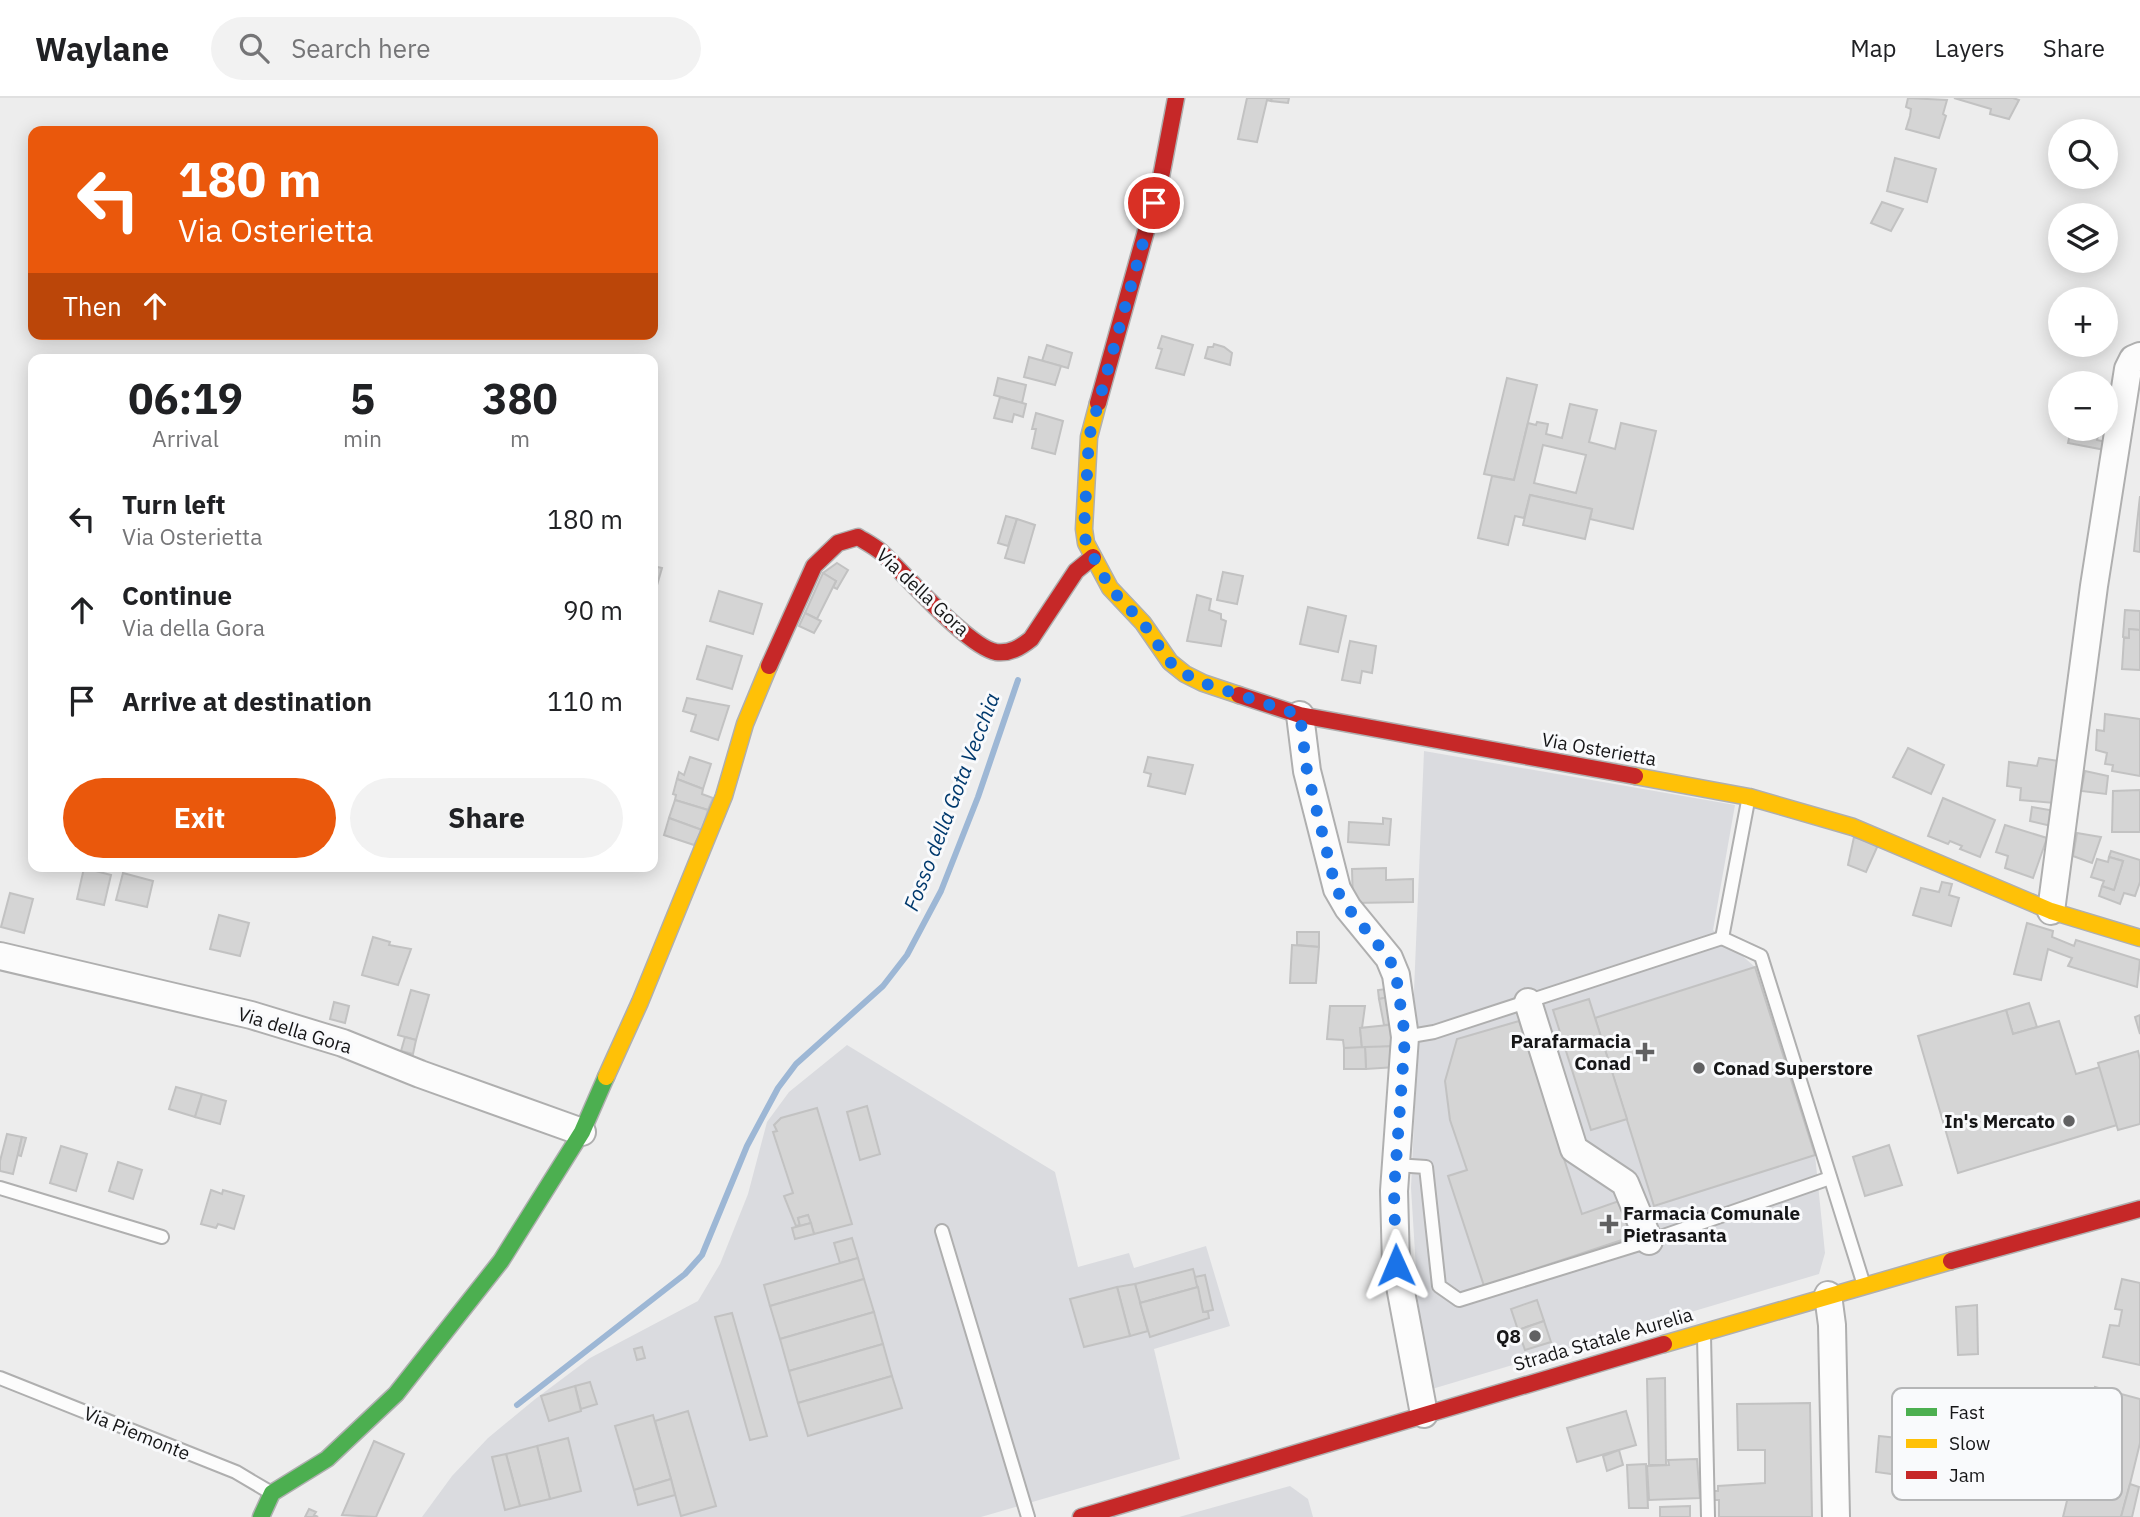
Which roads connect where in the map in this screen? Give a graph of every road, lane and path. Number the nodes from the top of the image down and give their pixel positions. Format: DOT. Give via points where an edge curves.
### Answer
graph roads {
  1 [pos="1176,98"];
  2 [pos="2140,356"];
  3 [pos="1093,557"];
  4 [pos="1300,715"];
  5 [pos="1749,797"];
  6 [pos="2051,911"];
  7 [pos="2140,938"];
  8 [pos="1723,939"];
  9 [pos="0,956"];
  10 [pos="1528,1002"];
  11 [pos="1405,1037"];
  12 [pos="582,1132"];
  13 [pos="1395,1165"];
  14 [pos="1829,1178"];
  15 [pos="0,1188"];
  16 [pos="2140,1209"];
  17 [pos="942,1230"];
  18 [pos="162,1237"];
  19 [pos="1649,1241"];
  20 [pos="1864,1285"];
  21 [pos="1828,1295"];
  22 [pos="1704,1332"];
  23 [pos="0,1378"];
  24 [pos="1424,1414"];
  25 [pos="272,1493"];
  26 [pos="261,1517"];
  27 [pos="1028,1517"];
  28 [pos="1081,1517"];
  29 [pos="1708,1517"];
  30 [pos="1836,1517"];
  1 -- 3 [label="street" via="1161,177 1089,437 1084,529"];
  2 -- 6 [label="street" via="2128,369"];
  3 -- 4 [label="street, Via Osterietta" via="1110,588 1185,674"];
  3 -- 12 [label="street, Via della Gora" via="1076,570 1031,639 1009,652 987,649 976,641 879,550 858,537 838,542 814,566 745,724 724,796 677,913"];
  4 -- 5 [label="street, Via Osterietta"];
  4 -- 11 [label="street" via="1307,771 1336,889 1389,958"];
  5 -- 6 [label="street, Via Osterietta" via="1853,827"];
  5 -- 8 [label="lane"];
  6 -- 7 [label="street, Via Osterietta"];
  8 -- 10 [label="lane"];
  8 -- 14 [label="lane" via="1761,956"];
  9 -- 12 [label="street, Via della Gora" via="251,1016 343,1043"];
  10 -- 11 [label="lane"];
  10 -- 19 [label="street" via="1574,1149 1625,1182"];
  11 -- 13 [label="street"];
  12 -- 25 [label="street, Via della Gora" via="501,1261 396,1394 327,1459"];
  13 -- 19 [label="lane" via="1426,1167 1440,1286 1459,1300"];
  13 -- 24 [label="street" via="1396,1265"];
  14 -- 19 [label="lane"];
  14 -- 20 [label="lane"];
  15 -- 18 [label="lane"];
  16 -- 20 [label="street, Strada Statale Aurelia"];
  17 -- 27 [label="lane"];
  20 -- 21 [label="street, Strada Statale Aurelia"];
  21 -- 22 [label="street, Strada Statale Aurelia"];
  21 -- 30 [label="street"];
  22 -- 24 [label="street, Strada Statale Aurelia"];
  22 -- 29 [label="lane"];
  23 -- 25 [label="lane, Via Piemonte" via="236,1472"];
  24 -- 28 [label="street, Strada Statale Aurelia"];
  25 -- 26 [label="street"];
}
